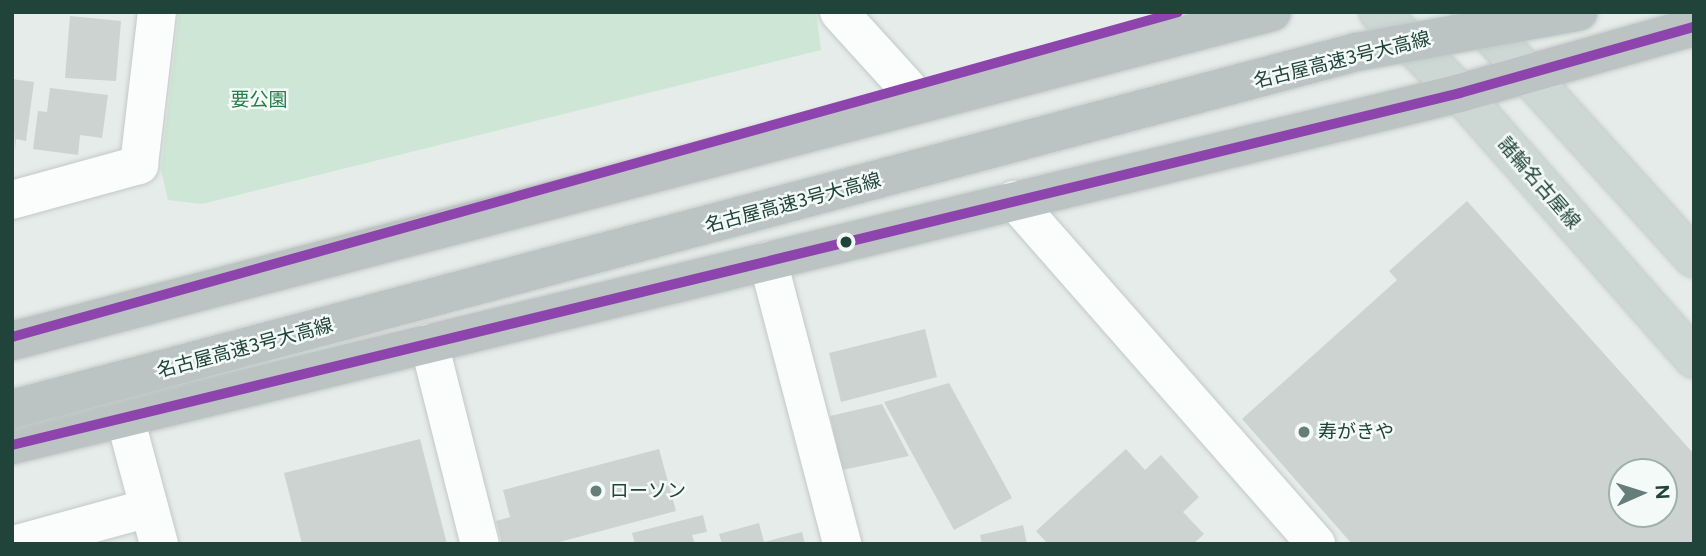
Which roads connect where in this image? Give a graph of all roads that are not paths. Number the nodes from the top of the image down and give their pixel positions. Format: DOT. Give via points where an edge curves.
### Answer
graph roads {
  1 [pos="157,12"];
  2 [pos="839,12"];
  3 [pos="1179,12"];
  4 [pos="1272,12"];
  5 [pos="1379,12"];
  6 [pos="1471,12"];
  7 [pos="1578,12"];
  8 [pos="1694,27"];
  9 [pos="1528,74"];
  10 [pos="907,87"];
  11 [pos="1460,93"];
  12 [pos="12,200"];
  13 [pos="1014,200"];
  14 [pos="1694,258"];
  15 [pos="768,261"];
  16 [pos="12,339"];
  17 [pos="429,343"];
  18 [pos="1694,358"];
  19 [pos="12,409"];
  20 [pos="125,418"];
  21 [pos="12,445"];
  22 [pos="154,526"];
  23 [pos="17,544"];
  24 [pos="480,544"];
  25 [pos="842,544"];
  26 [pos="1316,544"];
  1 -- 12 [label="street" via="139,165"];
  2 -- 10 [label="street"];
  3 -- 10 [label="highway"];
  4 -- 16 [label="highway"];
  5 -- 11 [label="main road, 諸輪名古屋線"];
  6 -- 9 [label="main road"];
  7 -- 19 [label="highway, 名古屋高速3号大高線, bridge" via="1357,52"];
  8 -- 9 [label="highway"];
  9 -- 11 [label="highway"];
  9 -- 14 [label="main road"];
  10 -- 16 [label="highway"];
  11 -- 13 [label="highway"];
  11 -- 18 [label="main road, 諸輪名古屋線"];
  13 -- 15 [label="highway"];
  13 -- 26 [label="street"];
  15 -- 17 [label="highway"];
  15 -- 25 [label="street"];
  17 -- 20 [label="highway"];
  17 -- 24 [label="street"];
  20 -- 21 [label="highway"];
  20 -- 22 [label="street"];
  22 -- 23 [label="street"];
}
